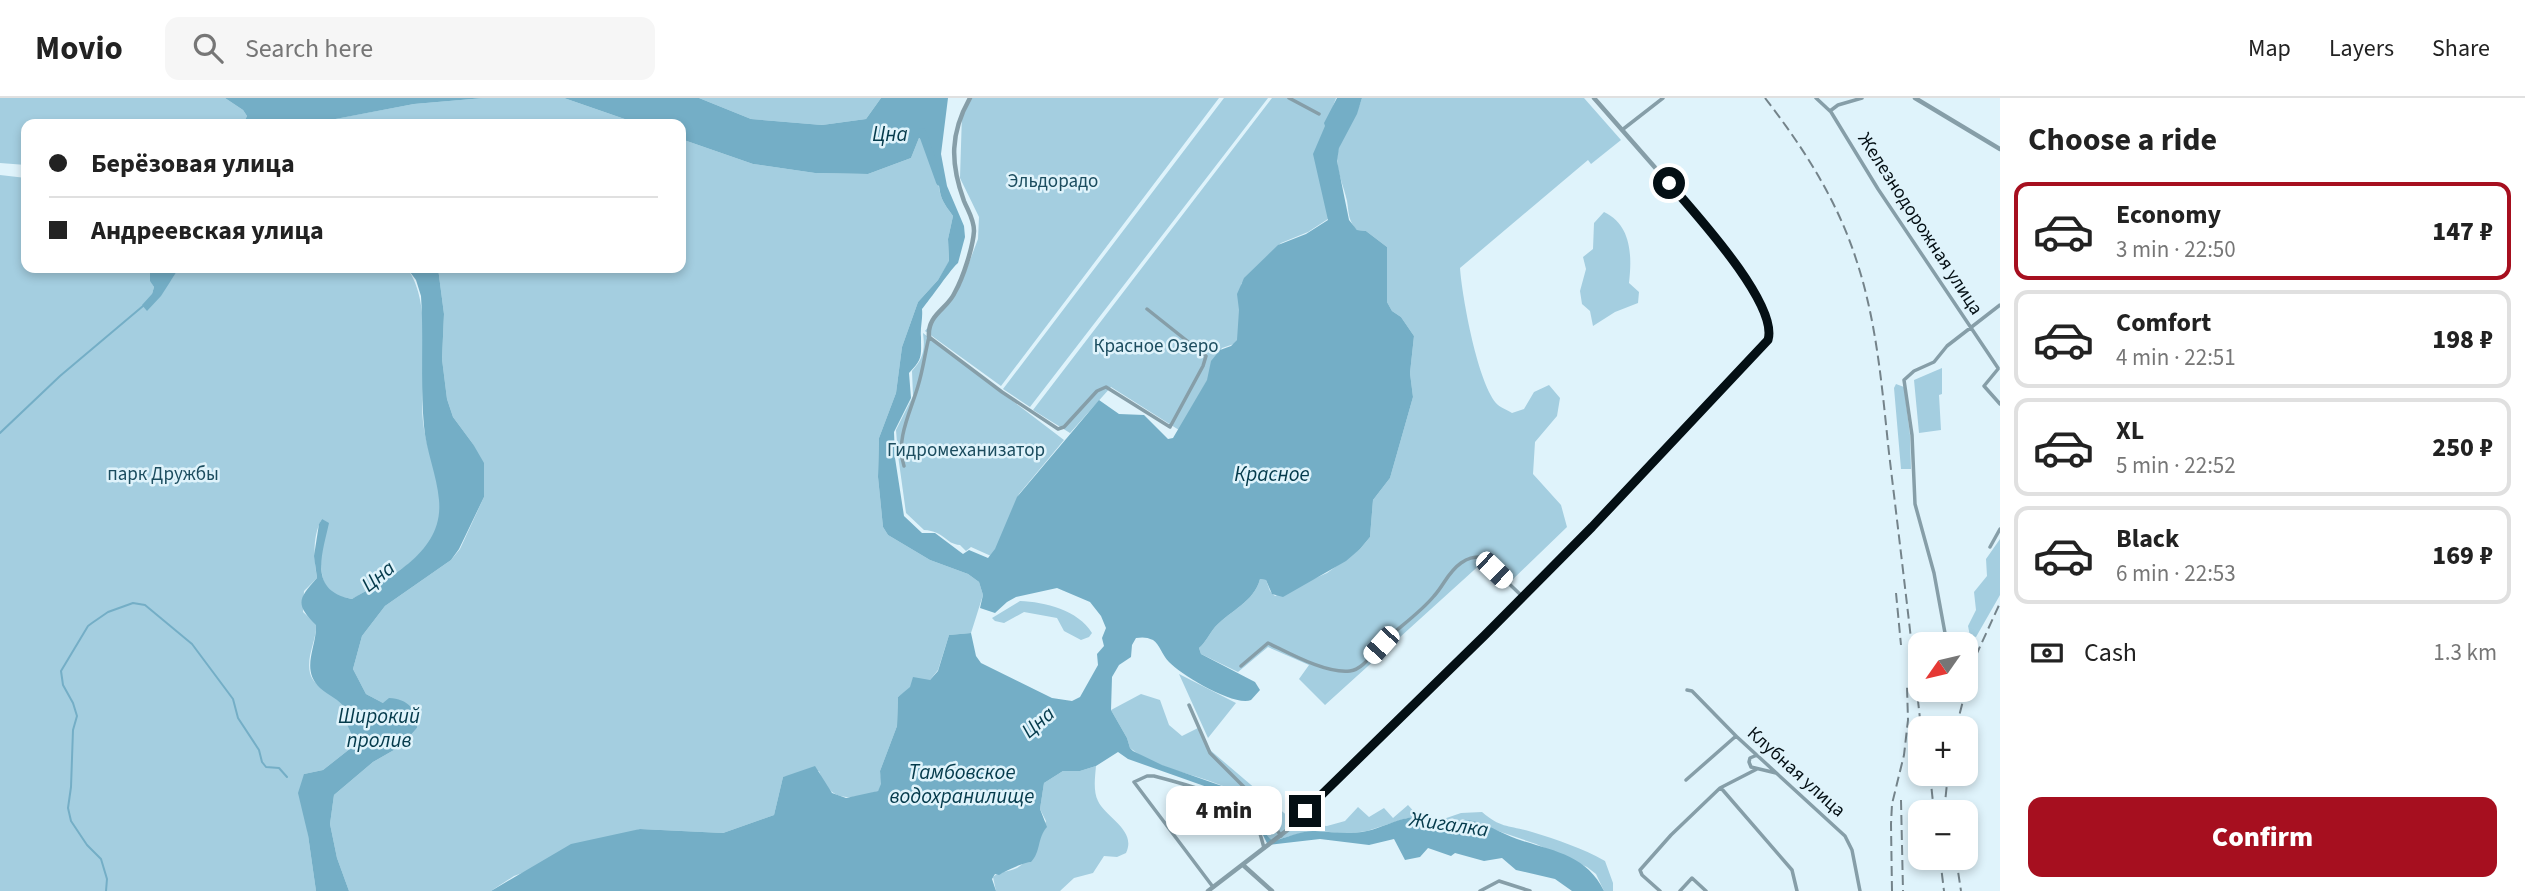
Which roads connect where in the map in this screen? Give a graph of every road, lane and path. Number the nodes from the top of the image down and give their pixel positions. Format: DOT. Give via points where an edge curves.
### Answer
graph roads {
  1 [pos="970,98"];
  2 [pos="1289,98"];
  3 [pos="1594,98"];
  4 [pos="1662,98"];
  5 [pos="1816,98"];
  6 [pos="1862,98"];
  7 [pos="1915,98"];
  8 [pos="1830,111"];
  9 [pos="1319,114"];
  10 [pos="1622,130"];
  11 [pos="2000,149"];
  12 [pos="2000,305"];
  13 [pos="1147,309"];
  14 [pos="1970,326"];
  15 [pos="929,337"];
  16 [pos="1999,367"];
  17 [pos="2000,404"];
  18 [pos="904,466"];
  19 [pos="2000,528"];
  20 [pos="1990,547"];
  21 [pos="1523,597"];
  22 [pos="1945,632"];
  23 [pos="1241,666"];
  24 [pos="1687,690"];
  25 [pos="1189,705"];
  26 [pos="1736,736"];
  27 [pos="1757,755"];
  28 [pos="1757,769"];
  29 [pos="1777,773"];
  30 [pos="1686,780"];
  31 [pos="1720,788"];
  32 [pos="1278,838"];
  33 [pos="1266,847"];
  34 [pos="1243,865"];
  35 [pos="1210,889"];
  36 [pos="1272,891"];
  37 [pos="1480,891"];
  38 [pos="1530,891"];
  39 [pos="1660,891"];
  40 [pos="1680,891"];
  41 [pos="1706,891"];
  42 [pos="1797,891"];
  43 [pos="1860,891"];
  1 -- 15 [label="street" via="954,137 953,155 973,220 972,243 955,294 939,310"];
  2 -- 9 [label="street"];
  3 -- 10 [label="street"];
  4 -- 10 [label="street"];
  5 -- 8 [label="street, Железнодорожная улица"];
  6 -- 8 [label="street"];
  7 -- 11 [label="street"];
  8 -- 14 [label="street, Железнодорожная улица"];
  10 -- 21 [label="street" via="1702,221 1752,288 1770,331 1768,340 1720,393"];
  12 -- 14 [label="street"];
  13 -- 15 [label="street" via="1206,356 1170,427 1105,387 1058,429"];
  14 -- 16 [label="street, Железнодорожная улица"];
  14 -- 22 [label="street" via="1934,362 1904,380 1916,504"];
  15 -- 18 [label="street" via="903,433"];
  16 -- 17 [label="street" via="1984,386"];
  19 -- 20 [label="street"];
  21 -- 23 [label="street" via="1481,557 1472,556 1353,671 1313,663 1268,643"];
  21 -- 32 [label="street"];
  24 -- 26 [label="street, Клубная улица"];
  25 -- 32 [label="street" via="1210,753 1258,801"];
  26 -- 27 [label="street, Клубная улица"];
  26 -- 30 [label="street"];
  27 -- 28 [label="street" via="1749,762"];
  27 -- 29 [label="street, Клубная улица"];
  28 -- 29 [label="street"];
  28 -- 31 [label="street"];
  29 -- 43 [label="street, Клубная улица" via="1845,836 1853,850"];
  31 -- 39 [label="street" via="1640,870"];
  31 -- 42 [label="street" via="1793,870"];
  32 -- 33 [label="street"];
  33 -- 34 [label="street"];
  33 -- 35 [label="street" via="1251,815 1236,805 1154,776 1134,782"];
  34 -- 35 [label="street"];
  34 -- 36 [label="street"];
  37 -- 38 [label="street" via="1499,881"];
  40 -- 41 [label="street" via="1692,878"];
}
